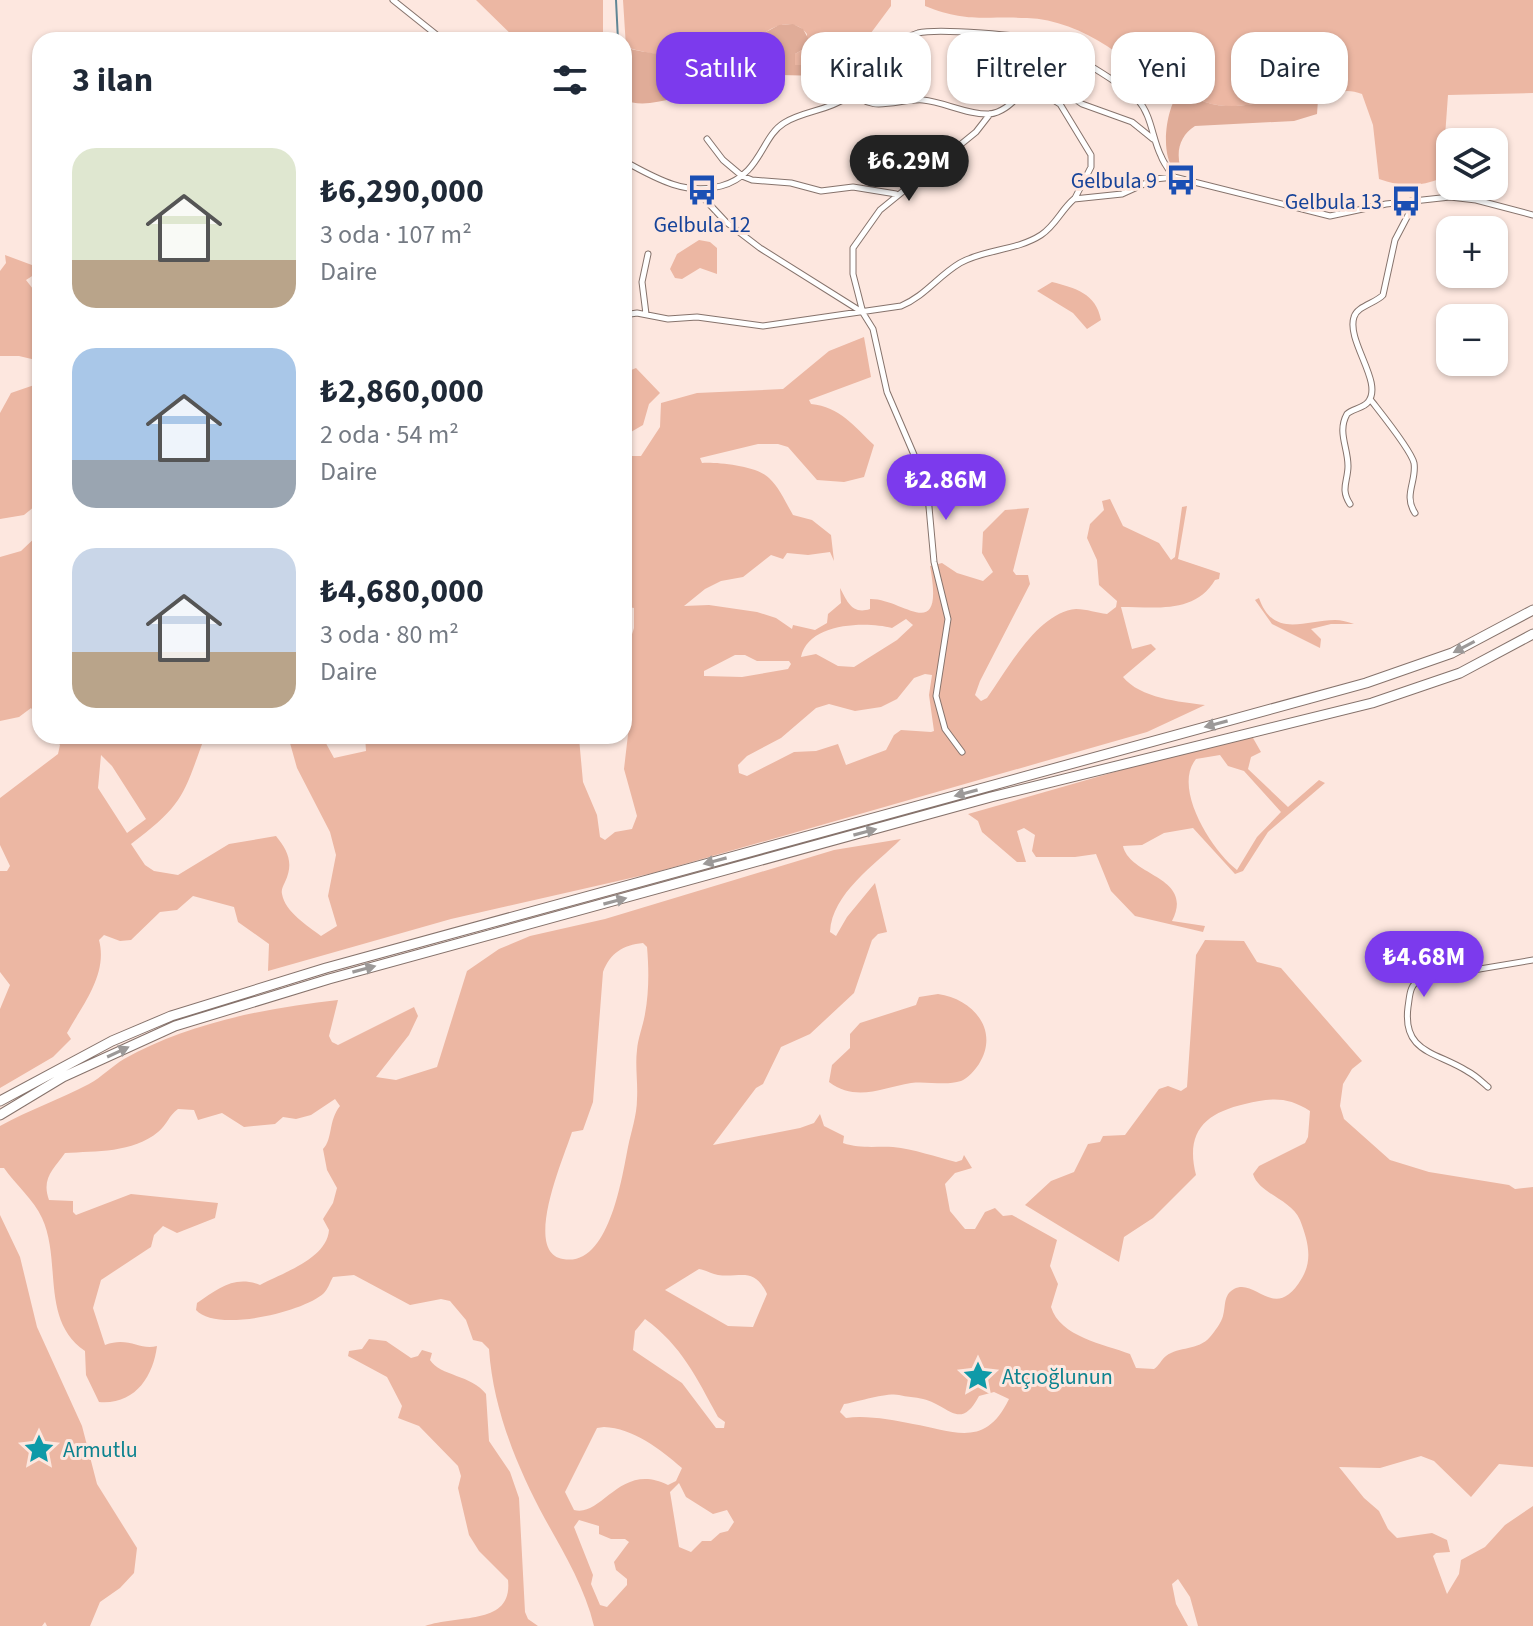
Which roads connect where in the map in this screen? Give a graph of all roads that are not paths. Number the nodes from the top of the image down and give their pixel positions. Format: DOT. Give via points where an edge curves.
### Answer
graph roads {
  1 [pos="393,0"];
  2 [pos="433,32"];
  3 [pos="927,32"];
  4 [pos="931,102"];
  5 [pos="834,104"];
  6 [pos="1011,104"];
  7 [pos="1060,104"];
  8 [pos="1082,104"];
  9 [pos="990,114"];
  10 [pos="707,139"];
  11 [pos="1156,141"];
  12 [pos="632,165"];
  13 [pos="742,176"];
  14 [pos="1174,177"];
  15 [pos="696,189"];
  16 [pos="897,194"];
  17 [pos="1074,199"];
  18 [pos="1416,200"];
  19 [pos="1533,215"];
  20 [pos="648,254"];
  21 [pos="863,313"];
  22 [pos="632,315"];
  23 [pos="647,315"];
  24 [pos="1370,399"];
  25 [pos="1350,504"];
  26 [pos="1415,513"];
  27 [pos="1533,610"];
  28 [pos="1533,634"];
  29 [pos="962,752"];
  30 [pos="1533,960"];
  31 [pos="1488,1087"];
  32 [pos="0,1101"];
  33 [pos="0,1115"];
  1 -- 2 [label="street"];
  3 -- 11 [label="street" via="1042,41 1137,99"];
  4 -- 9 [label="street"];
  5 -- 13 [label="street" via="784,122"];
  6 -- 9 [label="street"];
  7 -- 17 [label="street" via="1091,155 1091,167"];
  8 -- 11 [label="street" via="1132,122"];
  9 -- 16 [label="street" via="976,132"];
  10 -- 13 [label="street"];
  11 -- 14 [label="street"];
  12 -- 15 [label="street" via="681,188"];
  13 -- 15 [label="street" via="724,186"];
  13 -- 16 [label="street" via="813,190 853,187"];
  14 -- 17 [label="street" via="1155,179 1122,194"];
  14 -- 18 [label="street" via="1330,216"];
  15 -- 21 [label="street" via="760,248"];
  16 -- 21 [label="street" via="853,248"];
  17 -- 21 [label="street" via="1039,236 961,263 920,298"];
  18 -- 19 [label="street" via="1476,200"];
  18 -- 24 [label="street" via="1395,240 1383,295 1353,318 1370,377"];
  20 -- 23 [label="street" via="642,282"];
  21 -- 23 [label="street" via="763,326"];
  21 -- 29 [label="street" via="873,329 887,392 927,485 934,562 948,619 936,696 945,729"];
  22 -- 23 [label="street"];
  24 -- 25 [label="street" via="1351,410 1342,424 1348,464 1344,492"];
  24 -- 26 [label="street" via="1412,458 1410,503"];
  27 -- 32 [label="highway, one-way" via="1452,653 1366,683 326,968 171,1016"];
  33 -- 28 [label="highway, one-way" via="63,1077 175,1026 991,797 1372,703 1460,673"];
  30 -- 31 [label="street" via="1420,979 1411,988 1408,1028 1417,1046"];
}
